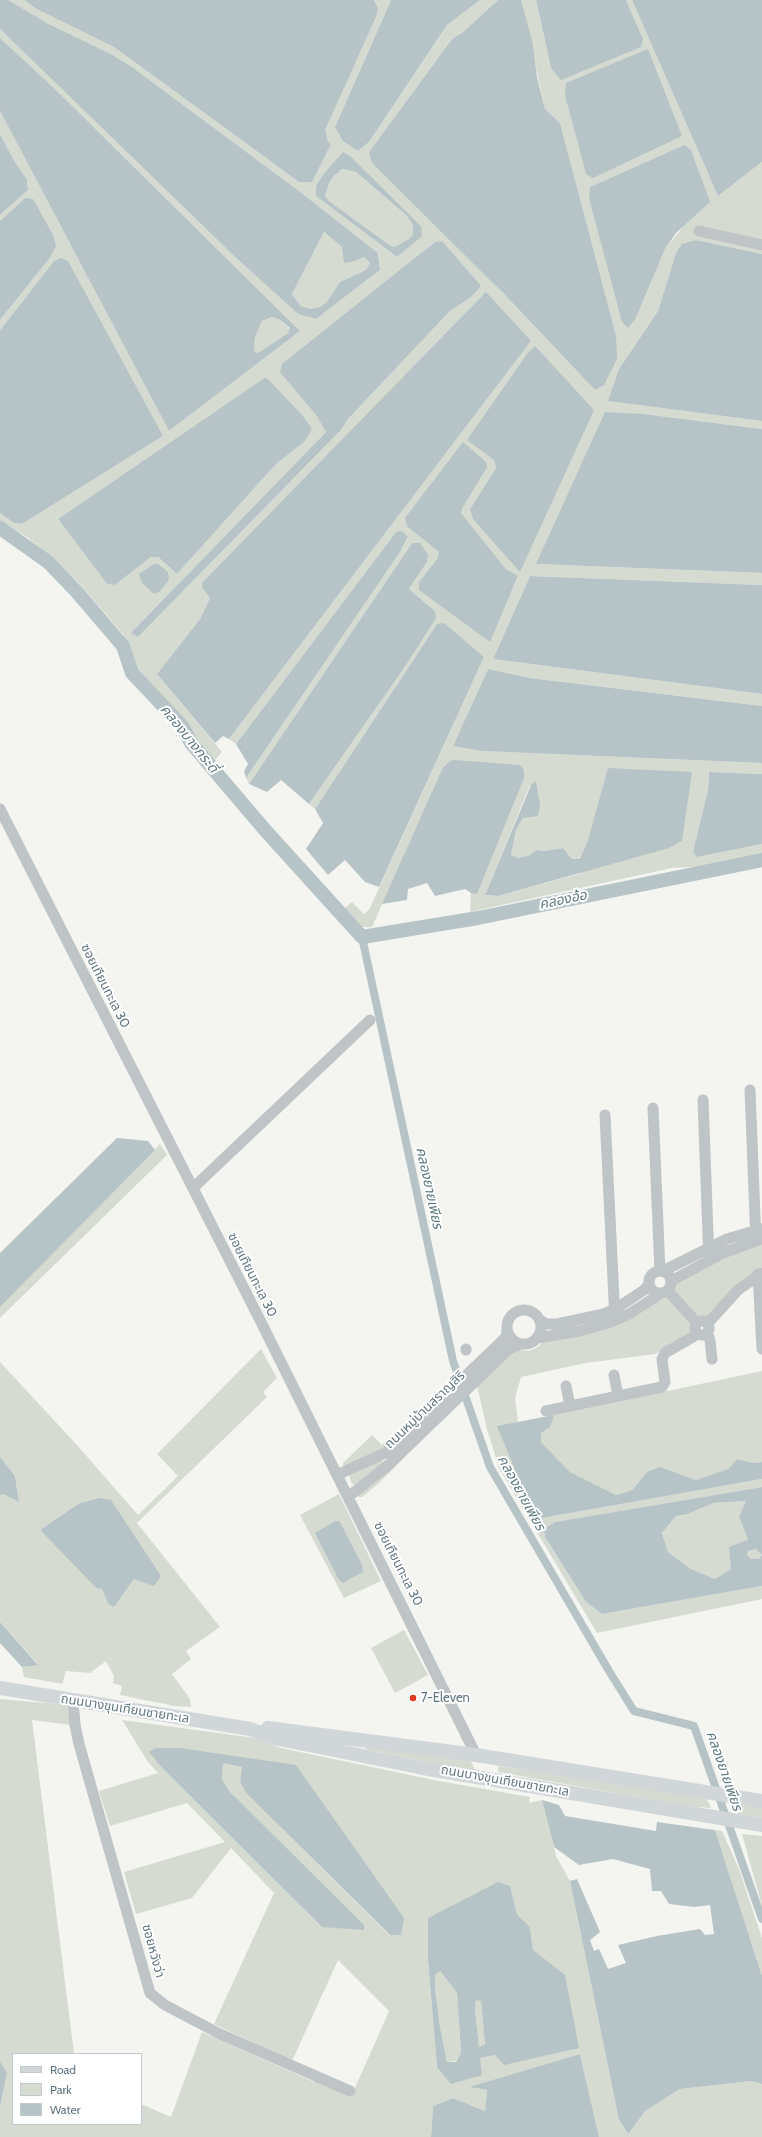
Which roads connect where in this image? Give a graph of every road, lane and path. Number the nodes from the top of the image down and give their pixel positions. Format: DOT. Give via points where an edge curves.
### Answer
graph roads {
  1 [pos="699,231"];
  2 [pos="762,245"];
  3 [pos="0,809"];
  4 [pos="370,1020"];
  5 [pos="750,1090"];
  6 [pos="703,1100"];
  7 [pos="653,1108"];
  8 [pos="606,1115"];
  9 [pos="193,1188"];
  10 [pos="759,1235"];
  11 [pos="709,1248"];
  12 [pos="710,1261"];
  13 [pos="661,1271"];
  14 [pos="760,1274"];
  15 [pos="649,1285"];
  16 [pos="666,1288"];
  17 [pos="615,1315"];
  18 [pos="540,1320"];
  19 [pos="702,1328"];
  20 [pos="507,1330"];
  21 [pos="537,1338"];
  22 [pos="521,1344"];
  23 [pos="762,1349"];
  24 [pos="712,1359"];
  25 [pos="474,1374"];
  26 [pos="614,1375"];
  27 [pos="566,1386"];
  28 [pos="618,1396"];
  29 [pos="570,1406"];
  30 [pos="546,1411"];
  31 [pos="427,1420"];
  32 [pos="378,1456"];
  33 [pos="388,1464"];
  34 [pos="337,1475"];
  35 [pos="348,1497"];
  36 [pos="0,1688"];
  37 [pos="74,1700"];
  38 [pos="250,1729"];
  39 [pos="476,1755"];
  40 [pos="507,1760"];
  41 [pos="493,1772"];
  42 [pos="510,1782"];
  43 [pos="757,1800"];
  44 [pos="760,1824"];
  45 [pos="350,2091"];
  1 -- 2 [label="street"];
  3 -- 9 [label="street, ซอยเทียนทะเล 30"];
  4 -- 9 [label="street"];
  5 -- 10 [label="street"];
  6 -- 11 [label="street"];
  7 -- 13 [label="street"];
  8 -- 17 [label="street"];
  9 -- 34 [label="street, ซอยเทียนทะเล 30"];
  10 -- 11 [label="street" via="727,1239"];
  10 -- 12 [label="street"];
  11 -- 12 [label="street"];
  11 -- 13 [label="street"];
  12 -- 16 [label="street"];
  13 -- 15 [label="street" via="652,1274"];
  13 -- 16 [label="street" via="669,1275"];
  14 -- 19 [label="street" via="738,1290"];
  14 -- 23 [label="street"];
  15 -- 16 [label="street" via="653,1291"];
  15 -- 17 [label="street"];
  16 -- 17 [label="street"];
  16 -- 19 [label="street"];
  17 -- 18 [label="street" via="557,1324 546,1324"];
  17 -- 21 [label="street" via="594,1327"];
  18 -- 20 [label="street" via="532,1311 521,1310 511,1315"];
  18 -- 21 [label="street" via="541,1331"];
  19 -- 24 [label="street" via="710,1340"];
  19 -- 28 [label="street" via="665,1353 662,1359 665,1382 662,1387"];
  20 -- 22 [label="street" via="512,1340"];
  20 -- 25 [label="street, ถนนหมู่บ้านสราญสิริ" via="506,1337"];
  21 -- 22 [label="street" via="529,1344"];
  22 -- 25 [label="street, ถนนหมู่บ้านสราญสิริ" via="509,1349"];
  25 -- 31 [label="street, ถนนหมู่บ้านสราญสิริ"];
  26 -- 28 [label="street"];
  27 -- 29 [label="street"];
  28 -- 29 [label="street"];
  29 -- 30 [label="street"];
  31 -- 32 [label="street, ถนนหมู่บ้านสราญสิริ"];
  31 -- 33 [label="street, ถนนหมู่บ้านสราญสิริ"];
  32 -- 33 [label="street" via="384,1456"];
  32 -- 34 [label="street, ถนนหมู่บ้านสราญสิริ"];
  33 -- 35 [label="street, ถนนหมู่บ้านสราญสิริ" via="367,1484"];
  34 -- 35 [label="street, ซอยเทียนทะเล 30"];
  35 -- 39 [label="street, ซอยเทียนทะเล 30"];
  36 -- 37 [label="main road, ถนนบางขุนเทียนชายทะเล"];
  37 -- 38 [label="main road, ถนนบางขุนเทียนชายทะเล"];
  37 -- 45 [label="street, ซอยหวังว่า" via="79,1744 150,1993 165,2005 220,2034"];
  38 -- 39 [label="main road, ถนนบางขุนเทียนชายทะเล" via="299,1731 335,1738"];
  38 -- 42 [label="main road, ถนนบางขุนเทียนชายทะเล" via="274,1738 423,1768"];
  39 -- 40 [label="main road, ถนนบางขุนเทียนชายทะเล"];
  39 -- 41 [label="main road" via="483,1768"];
  40 -- 41 [label="main road" via="498,1762 493,1767"];
  40 -- 43 [label="main road, ถนนบางขุนเทียนชายทะเล"];
  41 -- 42 [label="main road"];
  42 -- 44 [label="main road, ถนนบางขุนเทียนชายทะเล"];
}
